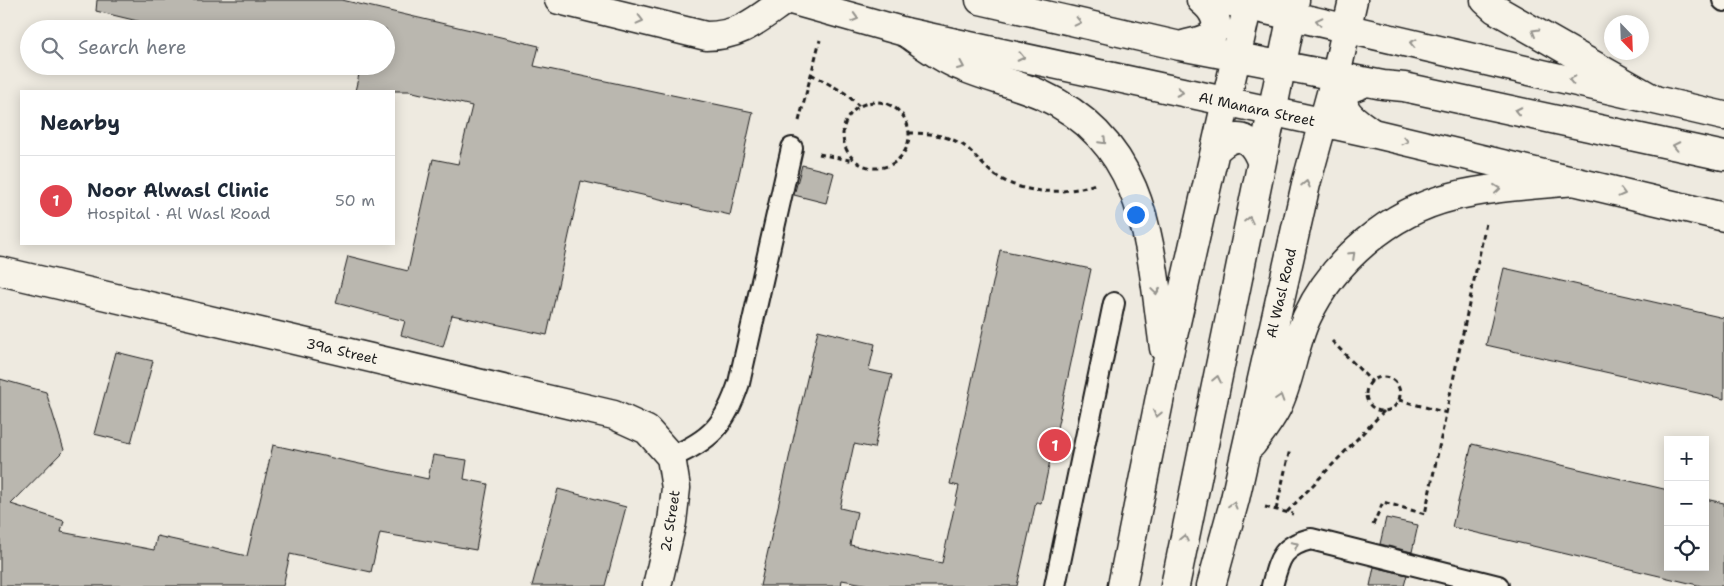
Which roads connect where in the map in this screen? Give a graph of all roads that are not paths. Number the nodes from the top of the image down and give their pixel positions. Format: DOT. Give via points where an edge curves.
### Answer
graph roads {
  1 [pos="559,0"];
  2 [pos="785,0"];
  3 [pos="791,0"];
  4 [pos="980,0"];
  5 [pos="1201,0"];
  6 [pos="1353,0"];
  7 [pos="1485,0"];
  8 [pos="1240,2"];
  9 [pos="1293,7"];
  10 [pos="1347,28"];
  11 [pos="905,32"];
  12 [pos="1180,46"];
  13 [pos="1236,56"];
  14 [pos="1281,64"];
  15 [pos="1336,75"];
  16 [pos="1383,85"];
  17 [pos="1653,99"];
  18 [pos="1227,102"];
  19 [pos="1271,112"];
  20 [pos="1724,116"];
  21 [pos="1323,123"];
  22 [pos="1372,133"];
  23 [pos="792,148"];
  24 [pos="1215,151"];
  25 [pos="1724,156"];
  26 [pos="1261,161"];
  27 [pos="1574,182"];
  28 [pos="1724,217"];
  29 [pos="0,271"];
  30 [pos="1114,303"];
  31 [pos="1166,367"];
  32 [pos="1245,453"];
  33 [pos="670,457"];
  34 [pos="657,586"];
  35 [pos="1055,586"];
  36 [pos="1122,586"];
  37 [pos="1175,586"];
  38 [pos="1211,586"];
  39 [pos="1272,586"];
  40 [pos="1498,586"];
  1 -- 2 [label="main road, one-way" via="706,36 740,31"];
  3 -- 11 [label="main road, Al Manara Street, one-way"];
  4 -- 12 [label="main road, one-way"];
  5 -- 12 [label="main road" via="1216,17 1214,29 1206,38"];
  6 -- 10 [label="main road, Al Wasl Road"];
  17 -- 7 [label="main road, one-way"];
  8 -- 9 [label="main road"];
  8 -- 13 [label="main road"];
  10 -- 9 [label="main road, one-way"];
  9 -- 14 [label="main road"];
  10 -- 15 [label="main road, Al Wasl Road"];
  17 -- 10 [label="main road, one-way"];
  11 -- 18 [label="main road, Al Manara Street, one-way"];
  11 -- 31 [label="main road, one-way" via="962,67 1042,95 1096,134 1124,170 1136,193 1149,237"];
  12 -- 13 [label="main road"];
  13 -- 14 [label="main road"];
  13 -- 18 [label="main road"];
  14 -- 15 [label="main road"];
  14 -- 19 [label="main road"];
  15 -- 16 [label="main road"];
  15 -- 21 [label="main road, Al Wasl Road"];
  16 -- 22 [label="main road" via="1354,86 1346,90 1342,98 1348,114"];
  25 -- 16 [label="main road, one-way"];
  17 -- 20 [label="main road"];
  18 -- 19 [label="main road, Al Manara Street"];
  18 -- 24 [label="main road"];
  19 -- 21 [label="main road, Al Manara Street"];
  19 -- 26 [label="main road"];
  21 -- 22 [label="main road, Al Manara Street"];
  32 -- 21 [label="main road, Al Wasl Road, one-way" via="1306,184"];
  22 -- 27 [label="main road, Al Manara Street, one-way"];
  23 -- 33 [label="lane" via="739,383 730,408 716,429 696,446"];
  24 -- 26 [label="main road" via="1228,141 1244,138 1256,147"];
  24 -- 31 [label="main road"];
  37 -- 26 [label="main road, one-way"];
  27 -- 28 [label="main road, Al Manara Street, one-way"];
  32 -- 27 [label="main road, one-way" via="1278,406 1307,317 1324,288 1369,239 1422,207 1448,198 1476,191"];
  29 -- 33 [label="main road, 39a Street" via="614,415 647,430"];
  30 -- 35 [label="lane"];
  31 -- 36 [label="main road, one-way"];
  38 -- 32 [label="main road, Al Wasl Road, one-way"];
  33 -- 34 [label="main road, 2c Street" via="676,488 672,522"];
  39 -- 40 [label="lane, one-way" via="1280,558 1288,548 1311,540"];
}
